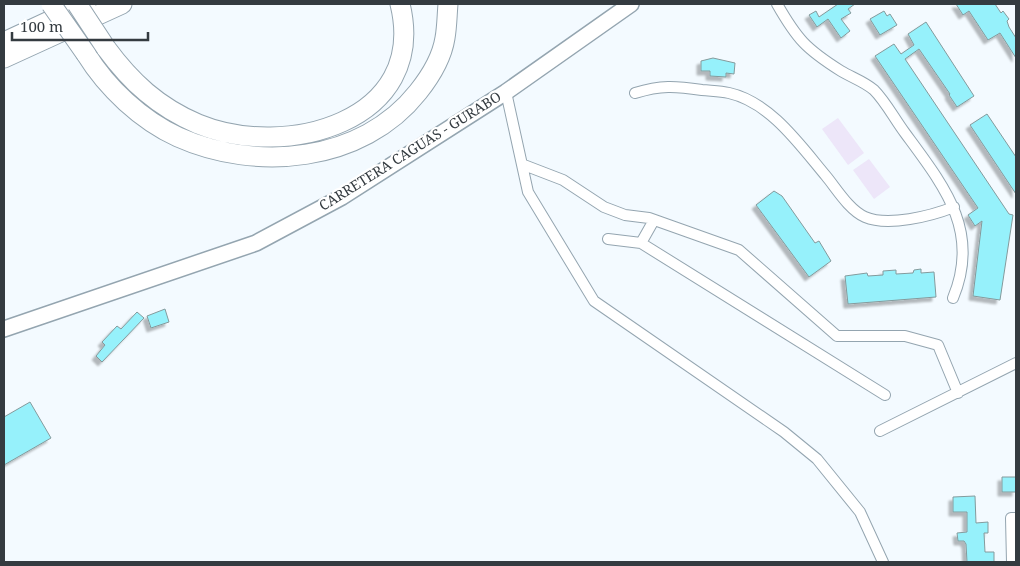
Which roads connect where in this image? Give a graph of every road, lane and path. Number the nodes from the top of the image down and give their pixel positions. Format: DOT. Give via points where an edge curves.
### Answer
graph roads {
  1 [pos="52,4"];
  2 [pos="76,4"];
  3 [pos="86,4"];
  4 [pos="122,4"];
  5 [pos="400,4"];
  6 [pos="448,4"];
  7 [pos="631,4"];
  8 [pos="777,4"];
  9 [pos="4,42"];
  10 [pos="4,58"];
  11 [pos="506,92"];
  12 [pos="635,93"];
  13 [pos="524,165"];
  14 [pos="954,207"];
  15 [pos="654,220"];
  16 [pos="608,239"];
  17 [pos="641,243"];
  18 [pos="953,298"];
  19 [pos="4,329"];
  20 [pos="1016,363"];
  21 [pos="958,393"];
  22 [pos="885,395"];
  23 [pos="880,431"];
  24 [pos="1014,518"];
  25 [pos="883,562"];
  26 [pos="1012,562"];
  1 -- 6 [label="highway, bridge" via="97,72 113,90 154,123 177,137 230,153 280,158 323,151 366,135 400,112 423,85 439,56 445,39"];
  2 -- 5 [label="highway, bridge" via="123,71 152,98 181,116 222,132 289,137 328,129 344,122 381,96 400,62 404,45 405,29"];
  3 -- 9 [label="highway"];
  4 -- 10 [label="highway"];
  7 -- 11 [label="main road, CARRETERA CAGUAS - GURABO"];
  8 -- 14 [label="street" via="792,32 816,55 874,90 921,154"];
  11 -- 13 [label="street"];
  11 -- 19 [label="main road, CARRETERA CAGUAS - GURABO" via="342,197 256,242"];
  12 -- 14 [label="street" via="655,87 677,86 728,92 748,101 775,119 852,208 865,217 912,219"];
  13 -- 15 [label="street" via="563,180 604,207 625,216"];
  13 -- 25 [label="street" via="528,192 594,302 784,432 817,459 860,512"];
  14 -- 18 [label="street" via="963,232 964,254"];
  15 -- 17 [label="street"];
  15 -- 21 [label="street" via="739,250 837,336 905,336 938,345"];
  16 -- 17 [label="street"];
  17 -- 22 [label="street"];
  20 -- 21 [label="street"];
  21 -- 23 [label="street"];
  24 -- 26 [label="street"];
}
